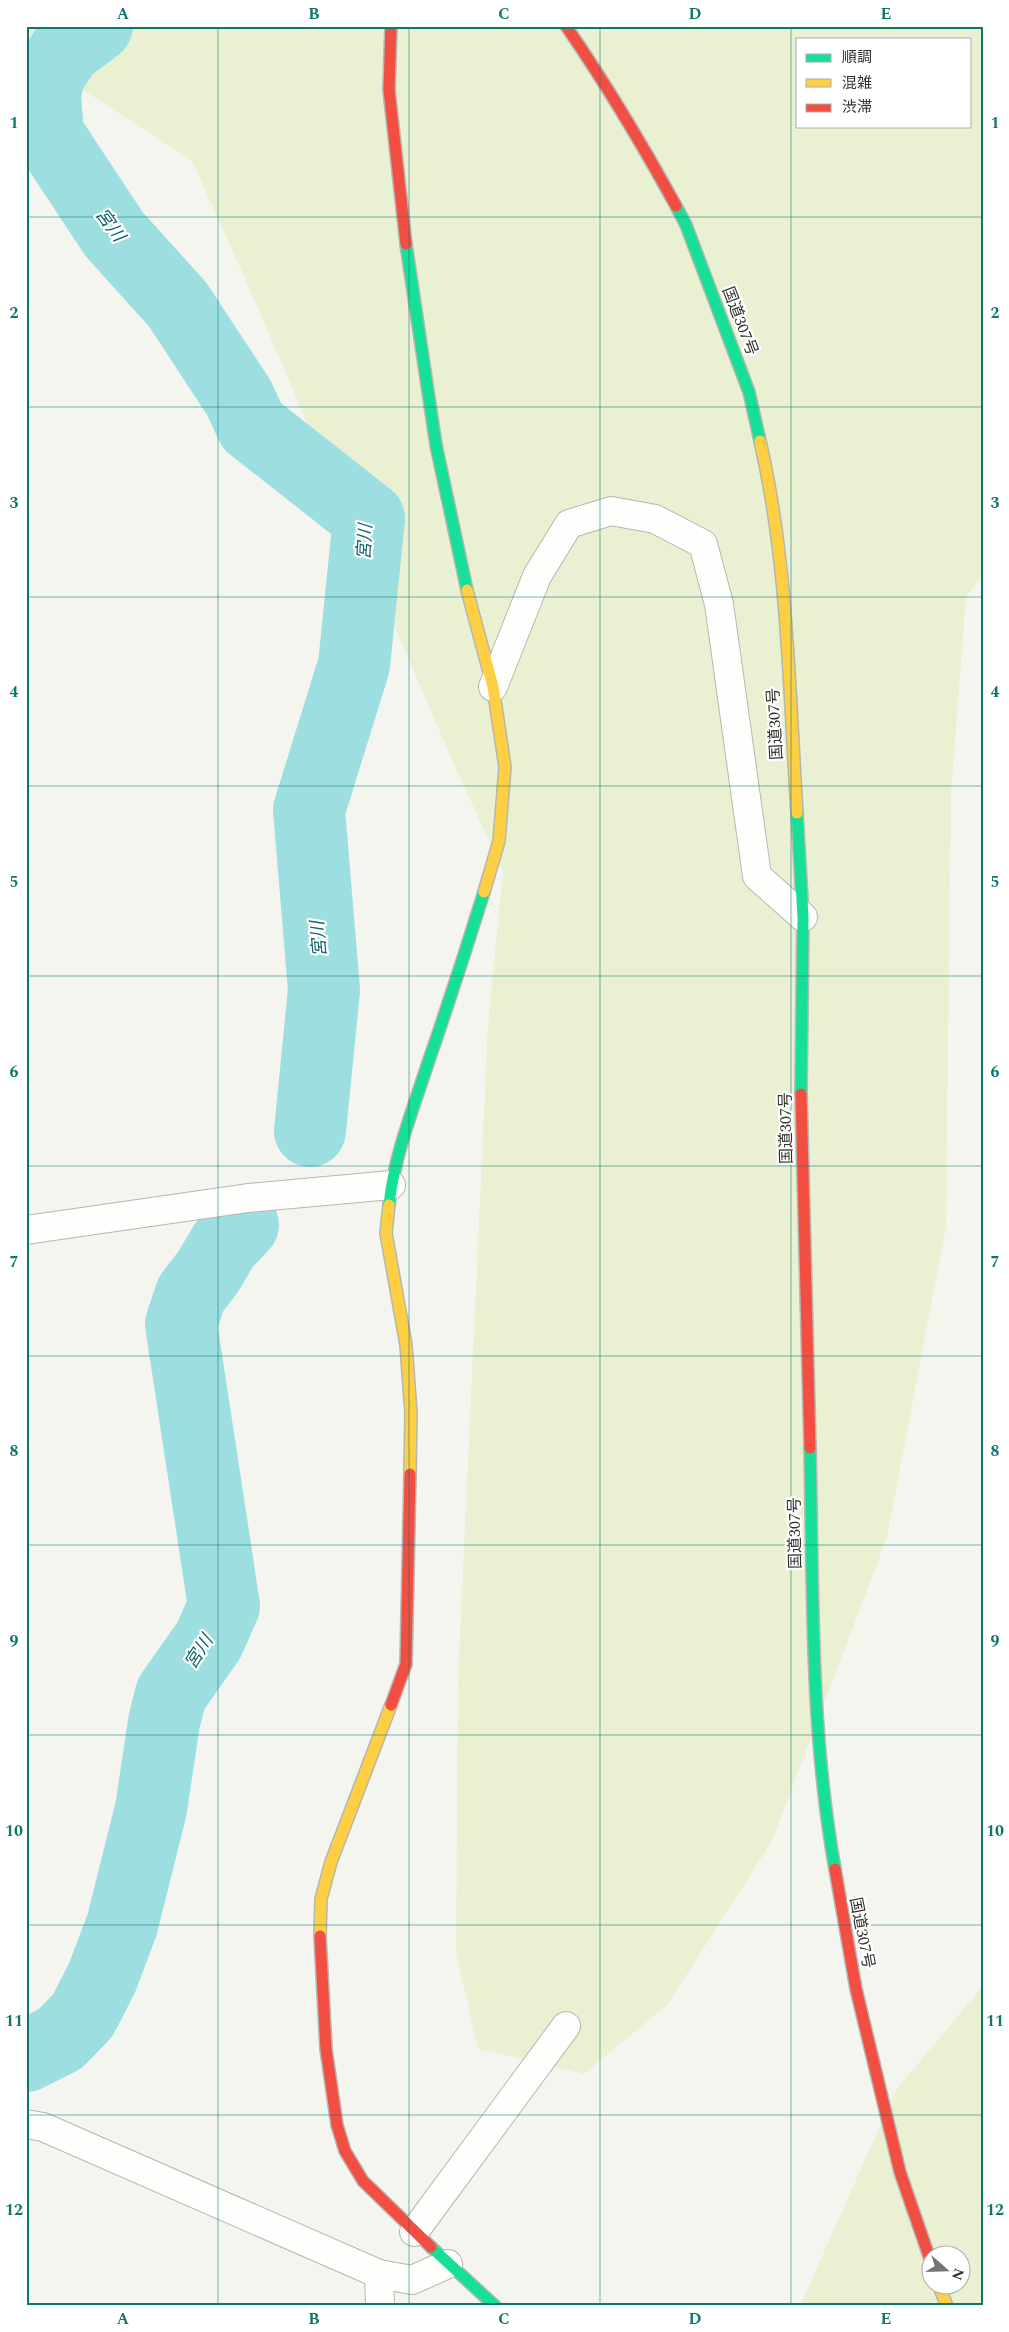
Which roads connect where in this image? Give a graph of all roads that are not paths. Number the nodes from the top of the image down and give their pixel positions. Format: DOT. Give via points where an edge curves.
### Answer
graph roads {
  1 [pos="391,26"];
  2 [pos="566,26"];
  3 [pos="493,687"];
  4 [pos="803,917"];
  5 [pos="391,1185"];
  6 [pos="26,1230"];
  7 [pos="566,2026"];
  8 [pos="26,2124"];
  9 [pos="414,2232"];
  10 [pos="925,2244"];
  11 [pos="448,2264"];
  12 [pos="379,2274"];
  13 [pos="942,2294"];
  14 [pos="380,2306"];
  15 [pos="495,2306"];
  16 [pos="947,2306"];
  1 -- 3 [label="main road" via="390,90 400,202 436,445 460,565"];
  2 -- 4 [label="main road, 国道307号" via="602,77 686,225 749,392 767,471 781,562"];
  3 -- 4 [label="street" via="537,576 570,524 611,511 655,519 703,544 719,604 757,876"];
  3 -- 5 [label="main road" via="505,767 499,841 465,955 404,1135"];
  4 -- 10 [label="main road, 国道307号" via="800,1060 818,1737 828,1832 856,1989 900,2172"];
  5 -- 6 [label="street" via="248,1198"];
  5 -- 9 [label="main road" via="386,1233 406,1345 411,1413 406,1664 331,1862 321,1899 320,1951 326,2048 337,2125 345,2150 363,2182"];
  7 -- 9 [label="street"];
  8 -- 12 [label="street" via="43,2127"];
  9 -- 11 [label="main road"];
  11 -- 12 [label="street" via="412,2280"];
  11 -- 15 [label="main road"];
  12 -- 14 [label="street"];
  13 -- 16 [label="main road"];
}
